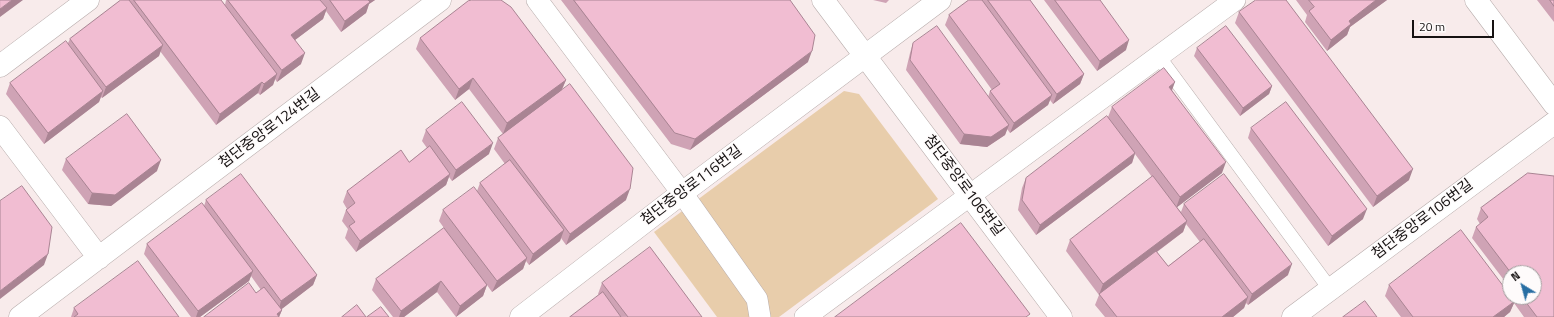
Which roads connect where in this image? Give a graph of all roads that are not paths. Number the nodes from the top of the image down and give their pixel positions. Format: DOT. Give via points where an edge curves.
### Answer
graph roads {
  1 [pos="88,0"];
  2 [pos="440,0"];
  3 [pos="537,0"];
  4 [pos="823,0"];
  5 [pos="940,0"];
  6 [pos="1235,0"];
  7 [pos="1476,0"];
  8 [pos="864,56"];
  9 [pos="1158,56"];
  10 [pos="0,66"];
  11 [pos="1554,104"];
  12 [pos="1554,123"];
  13 [pos="0,127"];
  14 [pos="682,193"];
  15 [pos="970,196"];
  16 [pos="99,258"];
  17 [pos="1330,289"];
  18 [pos="20,317"];
  19 [pos="520,317"];
  20 [pos="760,317"];
  21 [pos="805,317"];
  22 [pos="1061,317"];
  23 [pos="1293,317"];
  1 -- 10 [label="street"];
  2 -- 16 [label="street, 첨단중앙로124번길"];
  3 -- 14 [label="street"];
  4 -- 8 [label="street"];
  5 -- 8 [label="street, 첨단중앙로116번길"];
  6 -- 9 [label="street"];
  7 -- 11 [label="street"];
  8 -- 14 [label="street, 첨단중앙로116번길"];
  8 -- 15 [label="street, 첨단중앙로106번길"];
  9 -- 15 [label="street"];
  9 -- 17 [label="lane"];
  12 -- 17 [label="street, 첨단중앙로106번길"];
  13 -- 16 [label="street"];
  14 -- 19 [label="street, 첨단중앙로116번길"];
  14 -- 20 [label="street" via="757,299"];
  15 -- 21 [label="street"];
  15 -- 22 [label="street, 첨단중앙로106번길"];
  16 -- 18 [label="street, 첨단중앙로124번길"];
  17 -- 23 [label="street, 첨단중앙로106번길"];
}
